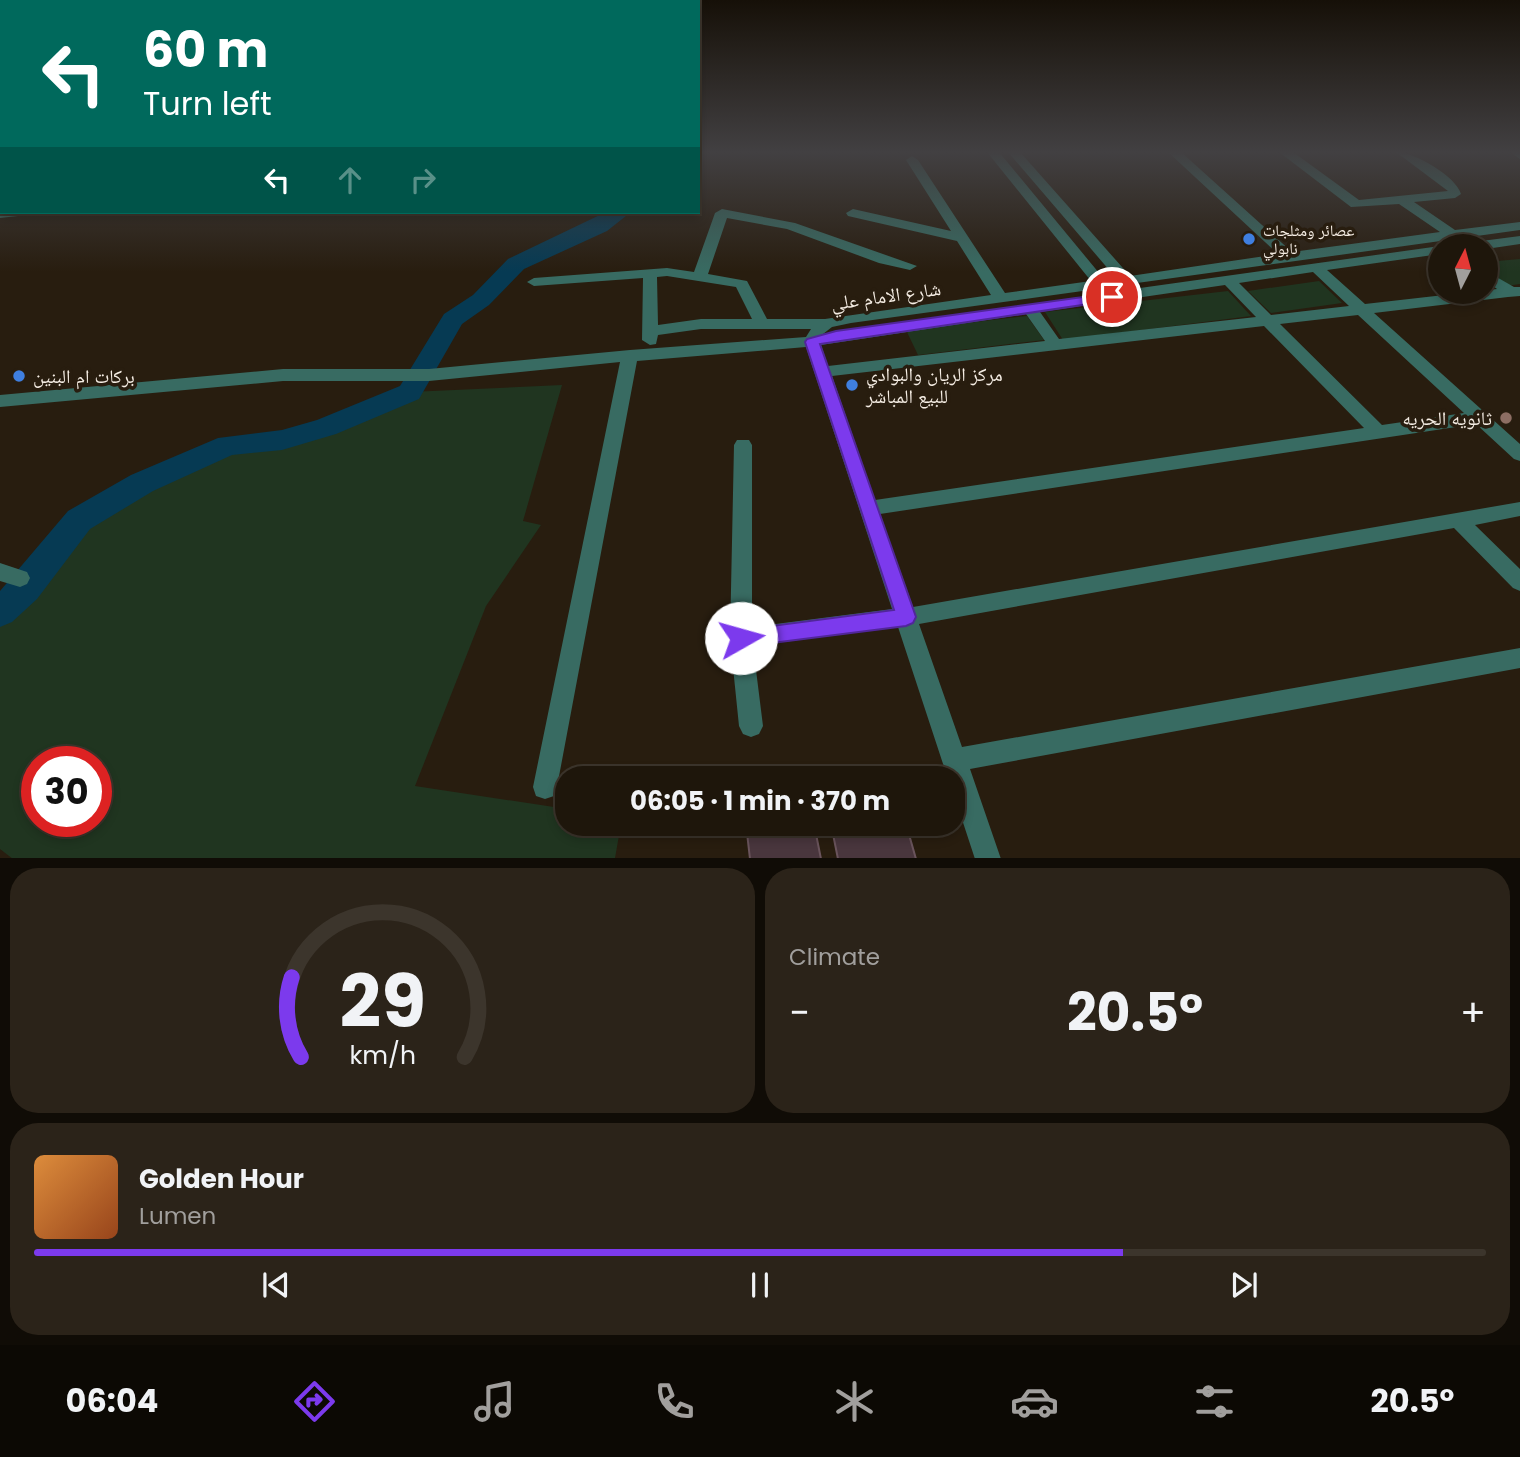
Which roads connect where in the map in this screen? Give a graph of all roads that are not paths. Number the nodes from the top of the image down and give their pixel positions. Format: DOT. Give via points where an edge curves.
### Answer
graph roads {
  1 [pos="932,192"];
  2 [pos="1026,192"];
  3 [pos="1049,192"];
  4 [pos="1218,192"];
  5 [pos="1340,192"];
  6 [pos="1456,192"];
  7 [pos="1402,200"];
  8 [pos="853,213"];
  9 [pos="1520,226"];
  10 [pos="1451,234"];
  11 [pos="959,237"];
  12 [pos="1428,237"];
  13 [pos="1520,240"];
  14 [pos="1498,243"];
  15 [pos="1428,252"];
  16 [pos="1289,257"];
  17 [pos="910,266"];
  18 [pos="1315,267"];
  19 [pos="650,274"];
  20 [pos="699,276"];
  21 [pos="1127,280"];
  22 [pos="1228,280"];
  23 [pos="534,282"];
  24 [pos="1498,282"];
  25 [pos="1102,284"];
  26 [pos="1137,293"];
  27 [pos="1517,294"];
  28 [pos="1112,297"];
  29 [pos="1001,299"];
  30 [pos="1363,307"];
  31 [pos="1031,310"];
  32 [pos="1269,319"];
  33 [pos="762,324"];
  34 [pos="825,324"];
  35 [pos="650,331"];
  36 [pos="812,342"];
  37 [pos="1056,346"];
  38 [pos="651,353"];
  39 [pos="630,355"];
  40 [pos="823,372"];
  41 [pos="0,401"];
  42 [pos="1480,417"];
  43 [pos="1380,433"];
  44 [pos="743,444"];
  45 [pos="1520,454"];
  46 [pos="869,508"];
  47 [pos="1520,509"];
  48 [pos="1458,520"];
  49 [pos="0,572"];
  50 [pos="20,578"];
  51 [pos="1520,582"];
  52 [pos="906,617"];
  53 [pos="741,638"];
  54 [pos="1520,659"];
  55 [pos="751,726"];
  56 [pos="955,760"];
  57 [pos="545,787"];
  58 [pos="988,858"];
  1 -- 11 [label="street"];
  2 -- 25 [label="street"];
  3 -- 21 [label="street"];
  4 -- 16 [label="street"];
  5 -- 7 [label="street" via="1356,204"];
  6 -- 7 [label="street"];
  7 -- 10 [label="street"];
  8 -- 11 [label="street"];
  9 -- 10 [label="street, شارع الامام علي"];
  11 -- 29 [label="street"];
  12 -- 16 [label="street, شارع الامام علي"];
  13 -- 14 [label="street"];
  15 -- 18 [label="street, شارع الامام علي"];
  16 -- 21 [label="street, شارع الامام علي"];
  17 -- 20 [label="street" via="790,226 722,213"];
  18 -- 22 [label="street, شارع الامام علي"];
  18 -- 30 [label="street"];
  19 -- 20 [label="street"];
  19 -- 23 [label="street"];
  19 -- 35 [label="street"];
  20 -- 33 [label="street" via="742,284"];
  21 -- 25 [label="street, شارع الامام علي"];
  21 -- 26 [label="street"];
  22 -- 26 [label="street, شارع الامام علي"];
  22 -- 32 [label="street"];
  24 -- 27 [label="street"];
  25 -- 28 [label="street"];
  25 -- 29 [label="street, شارع الامام علي"];
  26 -- 28 [label="street, شارع الامام علي"];
  27 -- 30 [label="street"];
  28 -- 31 [label="street, شارع الامام علي"];
  29 -- 34 [label="street, شارع الامام علي"];
  30 -- 32 [label="street"];
  30 -- 42 [label="street"];
  31 -- 36 [label="street, شارع الامام علي"];
  31 -- 37 [label="street"];
  32 -- 37 [label="street"];
  32 -- 43 [label="street"];
  33 -- 34 [label="street"];
  33 -- 35 [label="street" via="701,324"];
  34 -- 36 [label="street, شارع الامام علي"];
  35 -- 38 [label="street"];
  36 -- 38 [label="street"];
  36 -- 40 [label="street"];
  37 -- 40 [label="street"];
  38 -- 39 [label="street"];
  39 -- 41 [label="street" via="429,375 283,375"];
  39 -- 57 [label="street"];
  40 -- 46 [label="street"];
  42 -- 43 [label="street"];
  42 -- 45 [label="street"];
  43 -- 46 [label="street"];
  44 -- 53 [label="street"];
  46 -- 52 [label="street"];
  47 -- 48 [label="street"];
  48 -- 51 [label="street"];
  48 -- 52 [label="street"];
  49 -- 50 [label="street"];
  52 -- 53 [label="street"];
  52 -- 56 [label="street"];
  53 -- 55 [label="street"];
  54 -- 56 [label="street"];
  56 -- 58 [label="street"];
}
